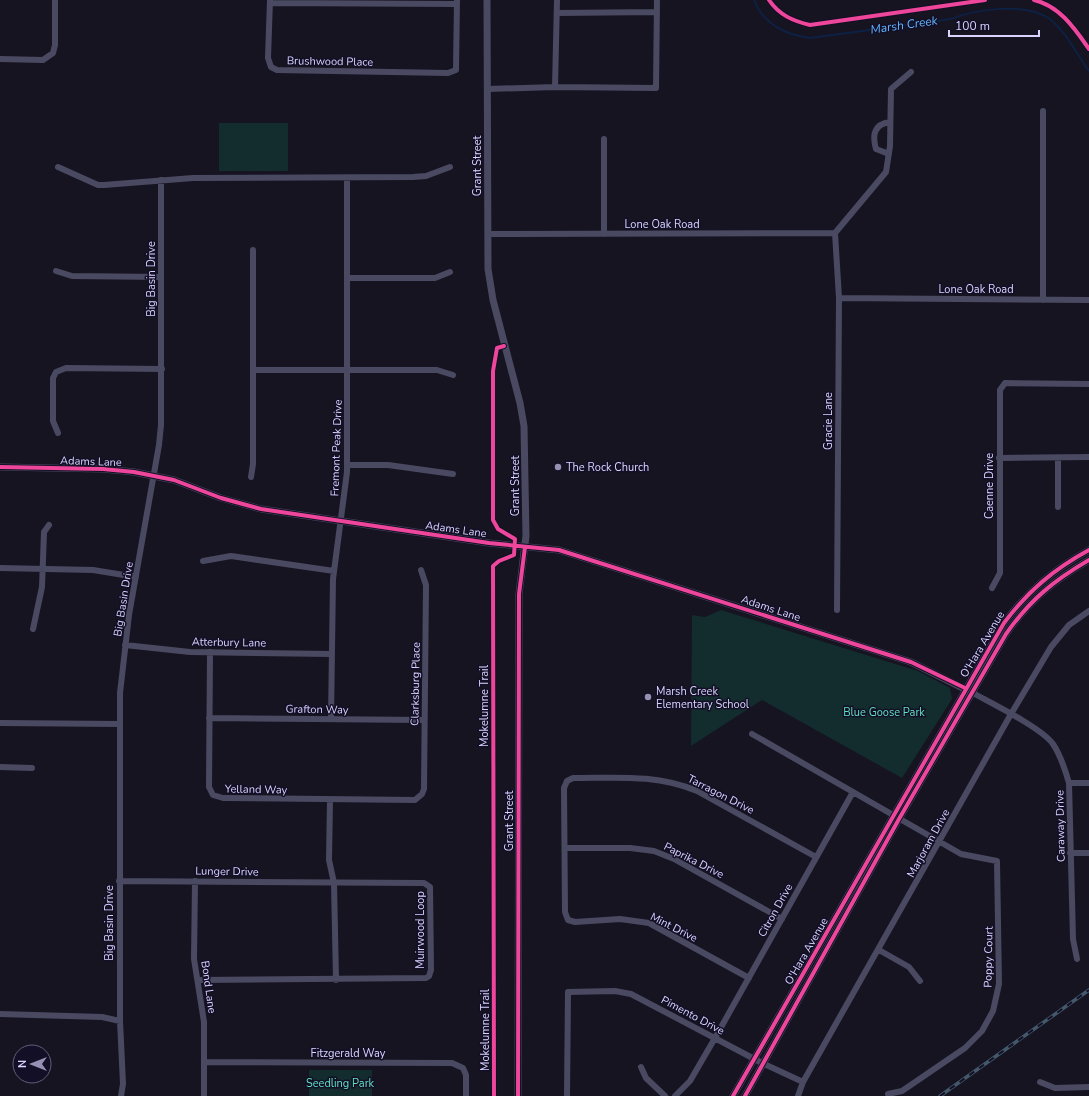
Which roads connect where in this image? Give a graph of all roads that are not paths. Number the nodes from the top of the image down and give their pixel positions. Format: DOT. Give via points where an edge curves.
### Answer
graph roads {
  1 [pos="55,0"];
  2 [pos="487,0"];
  3 [pos="557,0"];
  4 [pos="657,0"];
  5 [pos="270,1"];
  6 [pos="457,2"];
  7 [pos="657,12"];
  8 [pos="557,13"];
  9 [pos="0,59"];
  10 [pos="911,72"];
  11 [pos="555,87"];
  12 [pos="488,89"];
  13 [pos="1043,111"];
  14 [pos="890,122"];
  15 [pos="604,140"];
  16 [pos="889,154"];
  17 [pos="58,167"];
  18 [pos="450,167"];
  19 [pos="347,178"];
  20 [pos="161,180"];
  21 [pos="835,233"];
  22 [pos="488,234"];
  23 [pos="604,234"];
  24 [pos="253,250"];
  25 [pos="56,271"];
  26 [pos="450,272"];
  27 [pos="161,277"];
  28 [pos="347,278"];
  29 [pos="839,298"];
  30 [pos="1042,300"];
  31 [pos="1089,300"];
  32 [pos="162,369"];
  33 [pos="253,370"];
  34 [pos="347,370"];
  35 [pos="453,375"];
  36 [pos="1089,384"];
  37 [pos="58,433"];
  38 [pos="1089,457"];
  39 [pos="999,458"];
  40 [pos="1058,458"];
  41 [pos="347,465"];
  42 [pos="0,467"];
  43 [pos="453,474"];
  44 [pos="153,475"];
  45 [pos="250,477"];
  46 [pos="1058,507"];
  47 [pos="342,521"];
  48 [pos="49,525"];
  49 [pos="525,547"];
  50 [pos="1089,550"];
  51 [pos="1089,560"];
  52 [pos="203,561"];
  53 [pos="0,568"];
  54 [pos="43,569"];
  55 [pos="420,570"];
  56 [pos="334,571"];
  57 [pos="136,577"];
  58 [pos="992,588"];
  59 [pos="837,610"];
  60 [pos="1089,612"];
  61 [pos="33,629"];
  62 [pos="125,645"];
  63 [pos="210,652"];
  64 [pos="332,654"];
  65 [pos="966,688"];
  66 [pos="973,693"];
  67 [pos="1011,714"];
  68 [pos="209,718"];
  69 [pos="331,719"];
  70 [pos="424,720"];
  71 [pos="0,723"];
  72 [pos="119,724"];
  73 [pos="752,734"];
  74 [pos="0,767"];
  75 [pos="32,768"];
  76 [pos="1069,783"];
  77 [pos="1089,783"];
  78 [pos="853,792"];
  79 [pos="419,798"];
  80 [pos="330,800"];
  81 [pos="896,817"];
  82 [pos="940,843"];
  83 [pos="565,848"];
  84 [pos="1070,853"];
  85 [pos="1089,853"];
  86 [pos="816,857"];
  87 [pos="119,881"];
  88 [pos="195,881"];
  89 [pos="334,883"];
  90 [pos="782,919"];
  91 [pos="879,950"];
  92 [pos="1077,959"];
  93 [pos="749,978"];
  94 [pos="198,980"];
  95 [pos="336,980"];
  96 [pos="920,981"];
  97 [pos="0,1014"];
  98 [pos="120,1021"];
  99 [pos="715,1038"];
  100 [pos="755,1059"];
  101 [pos="204,1062"];
  102 [pos="764,1064"];
  103 [pos="641,1067"];
  104 [pos="803,1082"];
  105 [pos="1040,1082"];
  106 [pos="1089,1087"];
  107 [pos="888,1094"];
  108 [pos="121,1096"];
  109 [pos="204,1096"];
  110 [pos="466,1096"];
  111 [pos="518,1096"];
  112 [pos="567,1096"];
  113 [pos="665,1096"];
  114 [pos="675,1096"];
  115 [pos="733,1096"];
  116 [pos="745,1096"];
  117 [pos="798,1096"];
  1 -- 9 [label="street" via="53,53 43,60"];
  2 -- 12 [label="street, Grant Street"];
  3 -- 8 [label="street"];
  4 -- 7 [label="street"];
  5 -- 6 [label="street"];
  5 -- 6 [label="street, Brushwood Place" via="268,58 271,67 277,70 448,73 456,70"];
  7 -- 8 [label="street"];
  7 -- 11 [label="street" via="656,88"];
  8 -- 11 [label="street"];
  10 -- 14 [label="street" via="891,89"];
  11 -- 12 [label="street"];
  12 -- 22 [label="street, Grant Street"];
  13 -- 30 [label="street"];
  14 -- 16 [label="street"];
  14 -- 16 [label="street" via="882,123 874,132 873,140 876,149"];
  15 -- 23 [label="street"];
  16 -- 21 [label="street" via="886,172"];
  17 -- 20 [label="street" via="98,185"];
  18 -- 19 [label="street" via="413,178"];
  19 -- 20 [label="street"];
  19 -- 28 [label="street, Fremont Peak Drive"];
  20 -- 27 [label="street, Big Basin Drive"];
  21 -- 23 [label="street, Lone Oak Road"];
  21 -- 29 [label="street, Gracie Lane"];
  22 -- 23 [label="street, Lone Oak Road"];
  22 -- 49 [label="street, Grant Street" via="488,269 493,300 524,426"];
  24 -- 33 [label="street"];
  25 -- 27 [label="street" via="72,276"];
  26 -- 28 [label="street" via="435,278"];
  27 -- 32 [label="street, Big Basin Drive"];
  28 -- 34 [label="street, Fremont Peak Drive"];
  29 -- 30 [label="street, Lone Oak Road"];
  29 -- 59 [label="street, Gracie Lane"];
  30 -- 31 [label="street, Lone Oak Road"];
  32 -- 37 [label="street" via="66,368 56,372 53,378 53,421"];
  32 -- 44 [label="street, Big Basin Drive" via="161,425"];
  33 -- 34 [label="street"];
  33 -- 45 [label="street" via="253,464"];
  34 -- 35 [label="street" via="437,370"];
  34 -- 41 [label="street, Fremont Peak Drive"];
  36 -- 39 [label="street, Caenne Drive" via="1005,383 1000,390"];
  38 -- 40 [label="street"];
  39 -- 40 [label="street"];
  39 -- 58 [label="street, Caenne Drive" via="1000,573"];
  40 -- 46 [label="street"];
  41 -- 43 [label="street" via="388,465"];
  41 -- 47 [label="street, Fremont Peak Drive"];
  42 -- 44 [label="street, Adams Lane" via="103,469"];
  44 -- 47 [label="street, Adams Lane" via="246,506"];
  44 -- 57 [label="street, Big Basin Drive"];
  47 -- 49 [label="street, Adams Lane"];
  47 -- 56 [label="street, Fremont Peak Drive"];
  48 -- 54 [label="street" via="44,532"];
  49 -- 65 [label="street, Adams Lane" via="569,553 911,662"];
  49 -- 111 [label="street, Grant Street" via="519,594"];
  50 -- 65 [label="street, O'Hara Avenue" via="1045,579 1023,598 1004,623"];
  51 -- 66 [label="street, O'Hara Avenue" via="1057,580 1031,602 1006,634"];
  52 -- 56 [label="street" via="231,556"];
  53 -- 54 [label="street"];
  54 -- 57 [label="street" via="99,570"];
  54 -- 61 [label="street"];
  55 -- 70 [label="street, Clarksburg Place" via="426,585"];
  56 -- 64 [label="street, Fremont Peak Drive"];
  57 -- 62 [label="street, Big Basin Drive"];
  60 -- 67 [label="street, Marjoram Drive" via="1069,625 1051,647"];
  62 -- 63 [label="street, Atterbury Lane"];
  62 -- 72 [label="street, Big Basin Drive"];
  63 -- 64 [label="street, Atterbury Lane"];
  63 -- 68 [label="street, Yelland Way"];
  64 -- 69 [label="street, Fremont Peak Drive"];
  65 -- 66 [label="street, O'Hara Avenue"];
  65 -- 81 [label="street, O'Hara Avenue"];
  66 -- 67 [label="street, Caraway Drive"];
  66 -- 81 [label="street, O'Hara Avenue"];
  67 -- 76 [label="street, Caraway Drive" via="1052,742 1062,759"];
  67 -- 82 [label="street, Marjoram Drive"];
  68 -- 69 [label="street, Grafton Way"];
  68 -- 80 [label="street, Yelland Way" via="209,787 213,795 223,798"];
  69 -- 70 [label="street, Grafton Way"];
  70 -- 79 [label="street, Clarksburg Place" via="424,789"];
  71 -- 72 [label="street"];
  72 -- 87 [label="street, Big Basin Drive"];
  73 -- 78 [label="street"];
  74 -- 75 [label="street"];
  76 -- 77 [label="street"];
  76 -- 84 [label="street, Caraway Drive"];
  78 -- 81 [label="street"];
  78 -- 86 [label="street, Citron Drive"];
  79 -- 80 [label="street, Yelland Way"];
  80 -- 89 [label="street" via="329,860"];
  81 -- 82 [label="street"];
  81 -- 100 [label="street, O'Hara Avenue"];
  81 -- 102 [label="street, O'Hara Avenue"];
  82 -- 91 [label="street, Marjoram Drive"];
  82 -- 107 [label="street, Poppy Court" via="961,854 997,861 999,984 993,1011 982,1031 965,1048 902,1091"];
  83 -- 86 [label="street, Tarragon Drive" via="564,788 567,781 573,778 655,778 697,791"];
  83 -- 90 [label="street, Paprika Drive" via="630,848 654,851 674,858"];
  83 -- 93 [label="street, Mint Drive" via="565,912 568,920 575,922 620,919 650,923"];
  84 -- 85 [label="street"];
  84 -- 92 [label="street, Caraway Drive" via="1073,939"];
  86 -- 90 [label="street, Citron Drive"];
  87 -- 88 [label="street, Lunger Drive"];
  87 -- 98 [label="street, Big Basin Drive"];
  88 -- 89 [label="street, Lunger Drive"];
  88 -- 94 [label="street, Bond Lane" via="194,959"];
  89 -- 95 [label="street"];
  89 -- 95 [label="street, Muirwood Loop" via="424,883 431,889 429,976"];
  90 -- 93 [label="street, Citron Drive"];
  91 -- 96 [label="street" via="909,967"];
  91 -- 104 [label="street, Marjoram Drive"];
  93 -- 99 [label="street, Citron Drive"];
  94 -- 95 [label="street"];
  94 -- 101 [label="street, Bond Lane" via="204,1022"];
  97 -- 98 [label="street" via="102,1017"];
  98 -- 108 [label="street, Big Basin Drive"];
  99 -- 100 [label="street, Pimento Drive"];
  99 -- 112 [label="street, Pimento Drive" via="631,994 616,991 568,992"];
  99 -- 114 [label="street, Citron Drive" via="690,1081"];
  100 -- 102 [label="street, Pimento Drive"];
  100 -- 115 [label="street, O'Hara Avenue"];
  101 -- 109 [label="street, Bond Lane"];
  101 -- 110 [label="street, Fitzgerald Way" via="452,1064 463,1068 466,1075"];
  102 -- 104 [label="street, Pimento Drive"];
  102 -- 116 [label="street, O'Hara Avenue"];
  103 -- 113 [label="street" via="646,1078"];
  104 -- 117 [label="street, Marjoram Drive"];
  105 -- 106 [label="street" via="1055,1088"];
}
